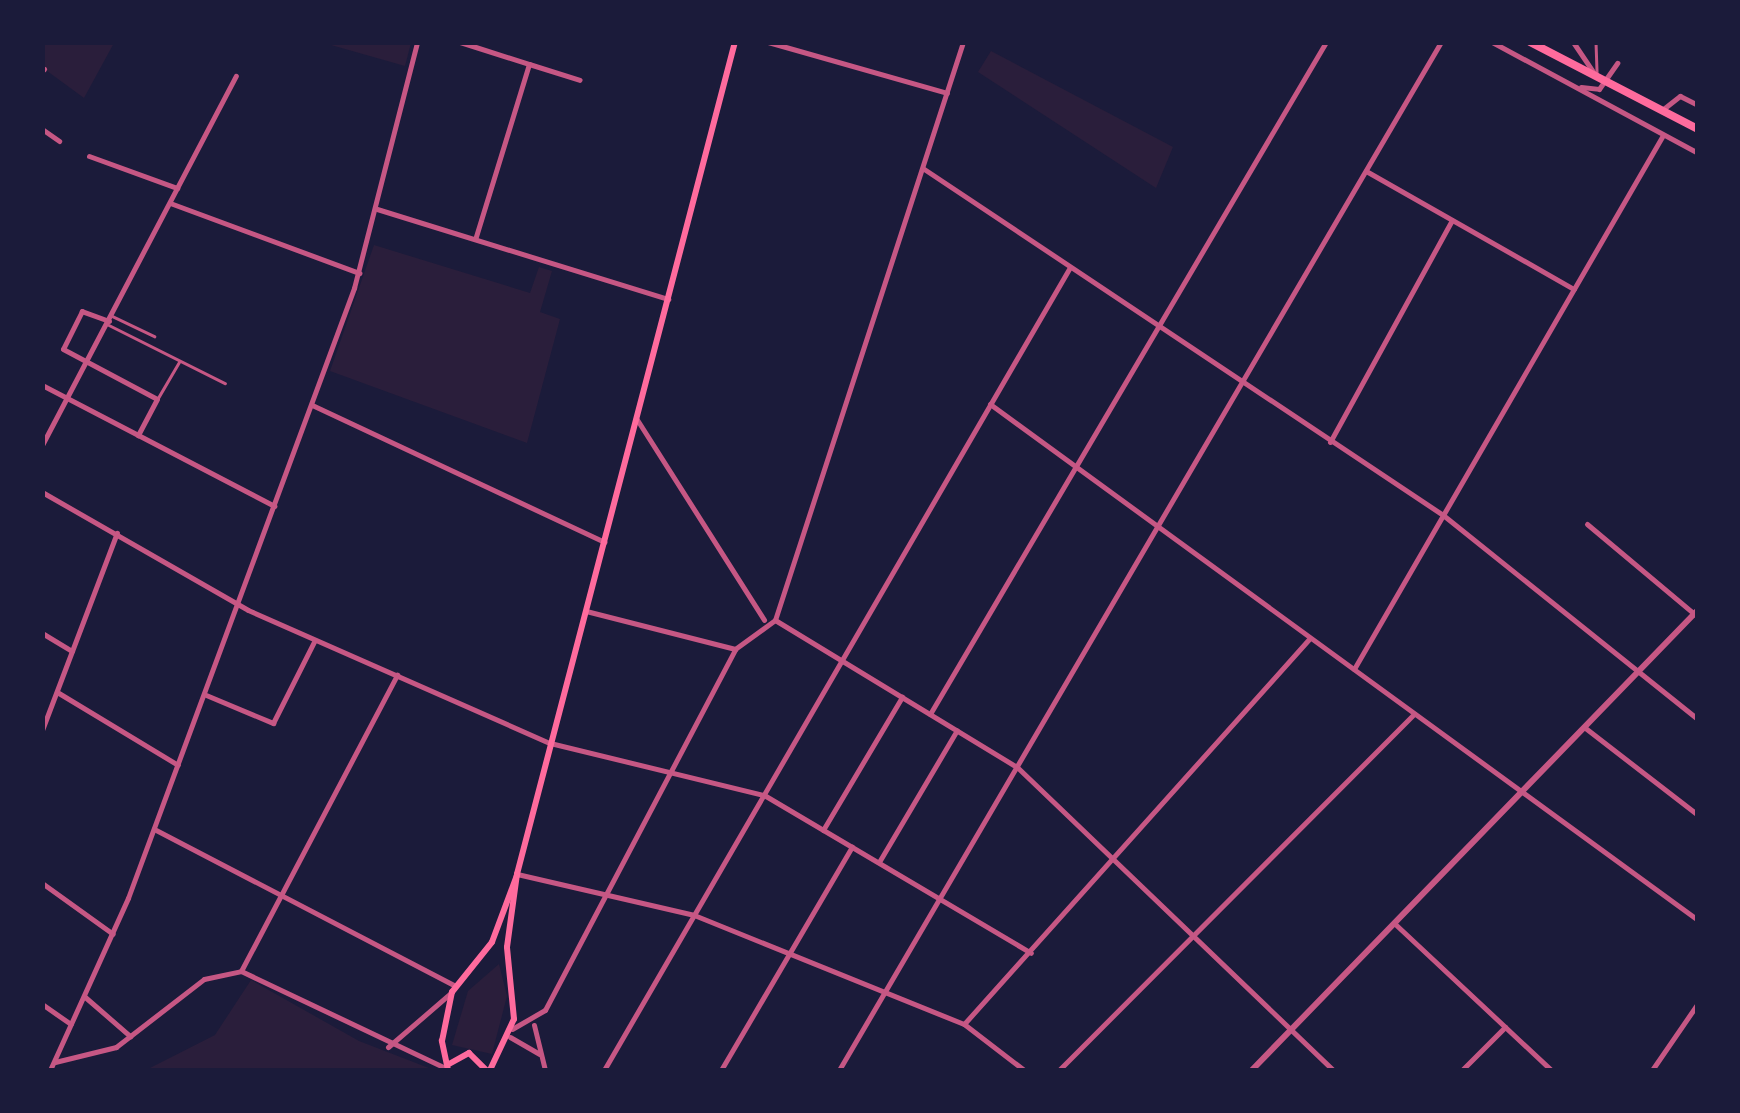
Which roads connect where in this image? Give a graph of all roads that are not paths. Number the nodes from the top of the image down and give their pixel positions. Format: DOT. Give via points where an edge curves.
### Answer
graph roads {
  1 [pos="417,42"];
  2 [pos="460,42"];
  3 [pos="736,42"];
  4 [pos="768,42"];
  5 [pos="963,42"];
  6 [pos="1326,42"];
  7 [pos="1441,42"];
  8 [pos="1492,42"];
  9 [pos="1530,42"];
  10 [pos="1573,42"];
  11 [pos="1596,42"];
  12 [pos="529,64"];
  13 [pos="1617,64"];
  14 [pos="236,76"];
  15 [pos="580,80"];
  16 [pos="1603,80"];
  17 [pos="1574,85"];
  18 [pos="947,92"];
  19 [pos="1698,105"];
  20 [pos="1662,111"];
  21 [pos="42,129"];
  22 [pos="1698,130"];
  23 [pos="1663,135"];
  24 [pos="59,141"];
  25 [pos="1698,153"];
  26 [pos="89,156"];
  27 [pos="924,169"];
  28 [pos="1366,171"];
  29 [pos="177,188"];
  30 [pos="170,203"];
  31 [pos="377,209"];
  32 [pos="1452,220"];
  33 [pos="475,239"];
  34 [pos="1070,267"];
  35 [pos="359,273"];
  36 [pos="1574,290"];
  37 [pos="668,299"];
  38 [pos="110,321"];
  39 [pos="1160,326"];
  40 [pos="154,336"];
  41 [pos="180,360"];
  42 [pos="86,362"];
  43 [pos="1242,381"];
  44 [pos="225,383"];
  45 [pos="42,386"];
  46 [pos="68,398"];
  47 [pos="158,399"];
  48 [pos="311,404"];
  49 [pos="990,404"];
  50 [pos="636,418"];
  51 [pos="138,435"];
  52 [pos="1330,442"];
  53 [pos="42,445"];
  54 [pos="1076,467"];
  55 [pos="42,492"];
  56 [pos="274,506"];
  57 [pos="1443,516"];
  58 [pos="1587,524"];
  59 [pos="1158,527"];
  60 [pos="117,533"];
  61 [pos="604,542"];
  62 [pos="240,606"];
  63 [pos="586,610"];
  64 [pos="1696,614"];
  65 [pos="764,620"];
  66 [pos="776,620"];
  67 [pos="42,633"];
  68 [pos="1310,638"];
  69 [pos="314,640"];
  70 [pos="735,649"];
  71 [pos="72,650"];
  72 [pos="841,660"];
  73 [pos="1354,670"];
  74 [pos="1638,670"];
  75 [pos="397,675"];
  76 [pos="58,692"];
  77 [pos="205,694"];
  78 [pos="902,697"];
  79 [pos="930,714"];
  80 [pos="1414,714"];
  81 [pos="1698,719"];
  82 [pos="1584,727"];
  83 [pos="42,730"];
  84 [pos="956,730"];
  85 [pos="550,743"];
  86 [pos="178,765"];
  87 [pos="1017,766"];
  88 [pos="670,772"];
  89 [pos="1521,792"];
  90 [pos="764,795"];
  91 [pos="1698,816"];
  92 [pos="154,829"];
  93 [pos="823,830"];
  94 [pos="852,847"];
  95 [pos="1112,858"];
  96 [pos="878,862"];
  97 [pos="517,874"];
  98 [pos="42,883"];
  99 [pos="281,895"];
  100 [pos="606,895"];
  101 [pos="940,898"];
  102 [pos="694,915"];
  103 [pos="1698,920"];
  104 [pos="1394,924"];
  105 [pos="112,934"];
  106 [pos="1194,937"];
  107 [pos="486,951"];
  108 [pos="1031,953"];
  109 [pos="789,954"];
  110 [pos="509,959"];
  111 [pos="241,971"];
  112 [pos="454,989"];
  113 [pos="886,993"];
  114 [pos="85,996"];
  115 [pos="1698,1003"];
  116 [pos="42,1004"];
  117 [pos="71,1024"];
  118 [pos="534,1024"];
  119 [pos="964,1024"];
  120 [pos="1504,1027"];
  121 [pos="1291,1030"];
  122 [pos="511,1033"];
  123 [pos="130,1036"];
  124 [pos="388,1046"];
  125 [pos="542,1057"];
  126 [pos="55,1062"];
  127 [pos="448,1068"];
  128 [pos="50,1070"];
  129 [pos="488,1070"];
  130 [pos="545,1070"];
  131 [pos="604,1070"];
  132 [pos="721,1070"];
  133 [pos="839,1070"];
  134 [pos="1024,1070"];
  135 [pos="1059,1070"];
  136 [pos="1252,1070"];
  137 [pos="1333,1070"];
  138 [pos="1462,1070"];
  139 [pos="1551,1070"];
  140 [pos="1652,1070"];
  1 -- 31 [label="street"];
  2 -- 12 [label="street"];
  3 -- 37 [label="main road"];
  4 -- 18 [label="street"];
  5 -- 18 [label="street"];
  6 -- 39 [label="street"];
  7 -- 28 [label="street"];
  8 -- 17 [label="street"];
  9 -- 16 [label="main road"];
  10 -- 16 [label="street"];
  11 -- 16 [label="lane"];
  12 -- 15 [label="street"];
  12 -- 33 [label="street"];
  13 -- 16 [label="street"];
  14 -- 29 [label="street"];
  16 -- 17 [label="street"];
  16 -- 20 [label="main road"];
  17 -- 23 [label="street"];
  18 -- 27 [label="street"];
  19 -- 20 [label="street" via="1680,96"];
  20 -- 22 [label="main road"];
  21 -- 24 [label="street"];
  23 -- 25 [label="street"];
  23 -- 36 [label="street"];
  26 -- 29 [label="street"];
  27 -- 34 [label="street"];
  27 -- 66 [label="street"];
  28 -- 32 [label="street"];
  28 -- 43 [label="street"];
  29 -- 30 [label="street"];
  30 -- 35 [label="street"];
  30 -- 38 [label="street"];
  31 -- 33 [label="street"];
  31 -- 35 [label="street"];
  32 -- 36 [label="street"];
  32 -- 52 [label="street"];
  33 -- 37 [label="street"];
  34 -- 39 [label="street"];
  34 -- 49 [label="street"];
  35 -- 48 [label="street"];
  36 -- 57 [label="street"];
  37 -- 50 [label="main road"];
  38 -- 40 [label="lane"];
  38 -- 41 [label="lane"];
  38 -- 42 [label="street"];
  38 -- 42 [label="street" via="82,311 64,348"];
  39 -- 43 [label="street"];
  39 -- 54 [label="street"];
  41 -- 44 [label="lane"];
  41 -- 47 [label="lane"];
  42 -- 46 [label="street"];
  42 -- 47 [label="street"];
  43 -- 52 [label="street"];
  43 -- 59 [label="street"];
  45 -- 46 [label="street"];
  46 -- 51 [label="street"];
  46 -- 53 [label="street"];
  47 -- 51 [label="street"];
  48 -- 56 [label="street"];
  48 -- 61 [label="street"];
  49 -- 54 [label="street"];
  49 -- 72 [label="street"];
  50 -- 61 [label="main road"];
  50 -- 65 [label="street"];
  51 -- 56 [label="street"];
  52 -- 57 [label="street"];
  54 -- 59 [label="street"];
  54 -- 79 [label="street"];
  55 -- 60 [label="street"];
  56 -- 62 [label="street"];
  57 -- 73 [label="street"];
  57 -- 74 [label="street"];
  58 -- 64 [label="street"];
  59 -- 68 [label="street"];
  59 -- 87 [label="street"];
  60 -- 62 [label="street"];
  60 -- 71 [label="street"];
  61 -- 63 [label="main road"];
  62 -- 69 [label="street"];
  62 -- 77 [label="street"];
  63 -- 70 [label="street"];
  63 -- 85 [label="main road"];
  64 -- 74 [label="street"];
  65 -- 66 [label="street"];
  65 -- 70 [label="street"];
  66 -- 72 [label="street"];
  67 -- 71 [label="street"];
  68 -- 73 [label="street"];
  68 -- 95 [label="street"];
  69 -- 75 [label="street"];
  69 -- 77 [label="street" via="273,723"];
  70 -- 88 [label="street"];
  71 -- 76 [label="street"];
  72 -- 78 [label="street"];
  72 -- 90 [label="street"];
  73 -- 80 [label="street"];
  74 -- 81 [label="street"];
  74 -- 82 [label="street"];
  75 -- 85 [label="street"];
  75 -- 99 [label="street"];
  76 -- 83 [label="street"];
  76 -- 86 [label="street"];
  77 -- 86 [label="street"];
  78 -- 79 [label="street"];
  78 -- 93 [label="street"];
  79 -- 84 [label="street"];
  80 -- 89 [label="street"];
  80 -- 106 [label="street"];
  82 -- 89 [label="street"];
  82 -- 91 [label="street"];
  84 -- 87 [label="street"];
  84 -- 96 [label="street"];
  85 -- 88 [label="street"];
  85 -- 97 [label="main road"];
  86 -- 92 [label="street"];
  87 -- 95 [label="street"];
  87 -- 101 [label="street"];
  88 -- 90 [label="street"];
  88 -- 100 [label="street"];
  89 -- 103 [label="street"];
  89 -- 104 [label="street"];
  90 -- 93 [label="street"];
  90 -- 102 [label="street"];
  92 -- 99 [label="street"];
  92 -- 105 [label="street"];
  93 -- 94 [label="street"];
  94 -- 96 [label="street"];
  94 -- 109 [label="street"];
  95 -- 106 [label="street"];
  95 -- 108 [label="street"];
  96 -- 101 [label="street"];
  97 -- 100 [label="street"];
  97 -- 107 [label="main road"];
  97 -- 110 [label="main road"];
  98 -- 105 [label="street"];
  99 -- 111 [label="street"];
  99 -- 112 [label="street"];
  100 -- 102 [label="street"];
  100 -- 118 [label="street"];
  101 -- 108 [label="street"];
  101 -- 113 [label="street"];
  102 -- 109 [label="street"];
  102 -- 131 [label="street"];
  104 -- 120 [label="street"];
  104 -- 121 [label="street"];
  105 -- 114 [label="street"];
  106 -- 121 [label="street"];
  106 -- 135 [label="street"];
  107 -- 110 [label="main road"];
  107 -- 112 [label="main road"];
  108 -- 119 [label="street"];
  109 -- 113 [label="street"];
  109 -- 132 [label="street"];
  110 -- 122 [label="main road"];
  111 -- 123 [label="street" via="204,979"];
  111 -- 124 [label="street"];
  112 -- 124 [label="street"];
  112 -- 127 [label="main road" via="442,1041"];
  113 -- 119 [label="street"];
  113 -- 133 [label="street"];
  114 -- 117 [label="street"];
  114 -- 123 [label="street"];
  115 -- 140 [label="street"];
  116 -- 117 [label="street"];
  117 -- 126 [label="street"];
  118 -- 122 [label="street"];
  118 -- 125 [label="street"];
  119 -- 134 [label="street"];
  120 -- 138 [label="street"];
  120 -- 139 [label="street"];
  121 -- 136 [label="street"];
  121 -- 137 [label="street"];
  122 -- 125 [label="street"];
  122 -- 129 [label="main road"];
  123 -- 126 [label="street"];
  124 -- 127 [label="street"];
  125 -- 130 [label="street"];
  126 -- 128 [label="street"];
  127 -- 129 [label="main road" via="469,1052"];
}
